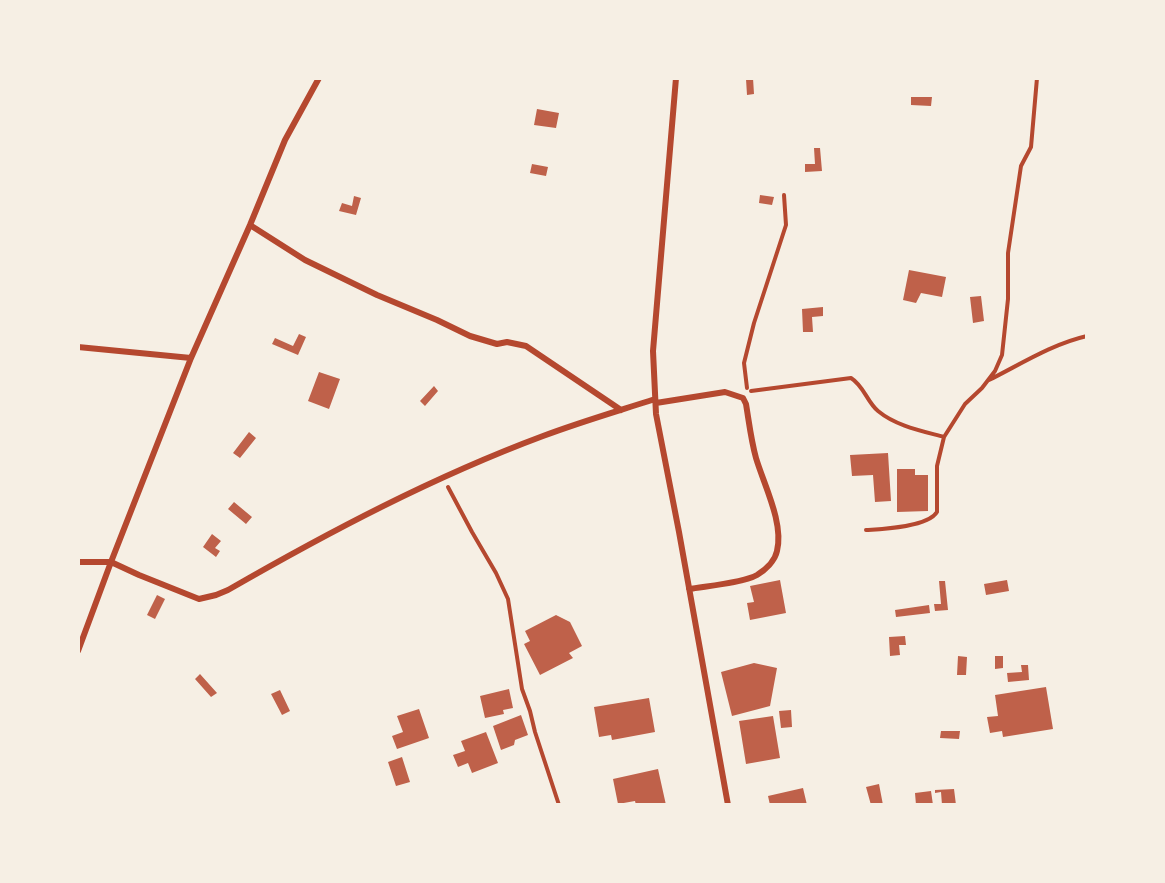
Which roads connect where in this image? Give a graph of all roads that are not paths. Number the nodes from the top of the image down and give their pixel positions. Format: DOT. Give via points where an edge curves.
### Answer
graph roads {
  1 [pos="319,78"];
  2 [pos="676,78"];
  3 [pos="250,225"];
  4 [pos="78,347"];
  5 [pos="190,358"];
  6 [pos="656,401"];
  7 [pos="621,410"];
  8 [pos="78,562"];
  9 [pos="111,562"];
  10 [pos="689,589"];
  11 [pos="78,651"];
  12 [pos="728,805"];
  1 -- 3 [label="street" via="285,140"];
  2 -- 6 [label="street" via="653,351"];
  3 -- 5 [label="street"];
  3 -- 7 [label="street" via="305,260 470,336 497,344 526,346"];
  4 -- 5 [label="street"];
  5 -- 9 [label="street"];
  6 -- 7 [label="street"];
  6 -- 10 [label="street"];
  6 -- 10 [label="street" via="725,392 743,398 778,533 777,553 770,565 755,576"];
  7 -- 9 [label="street" via="543,435 444,478 339,527 216,595 199,599"];
  8 -- 9 [label="street"];
  9 -- 11 [label="street"];
  10 -- 12 [label="street"];
}
